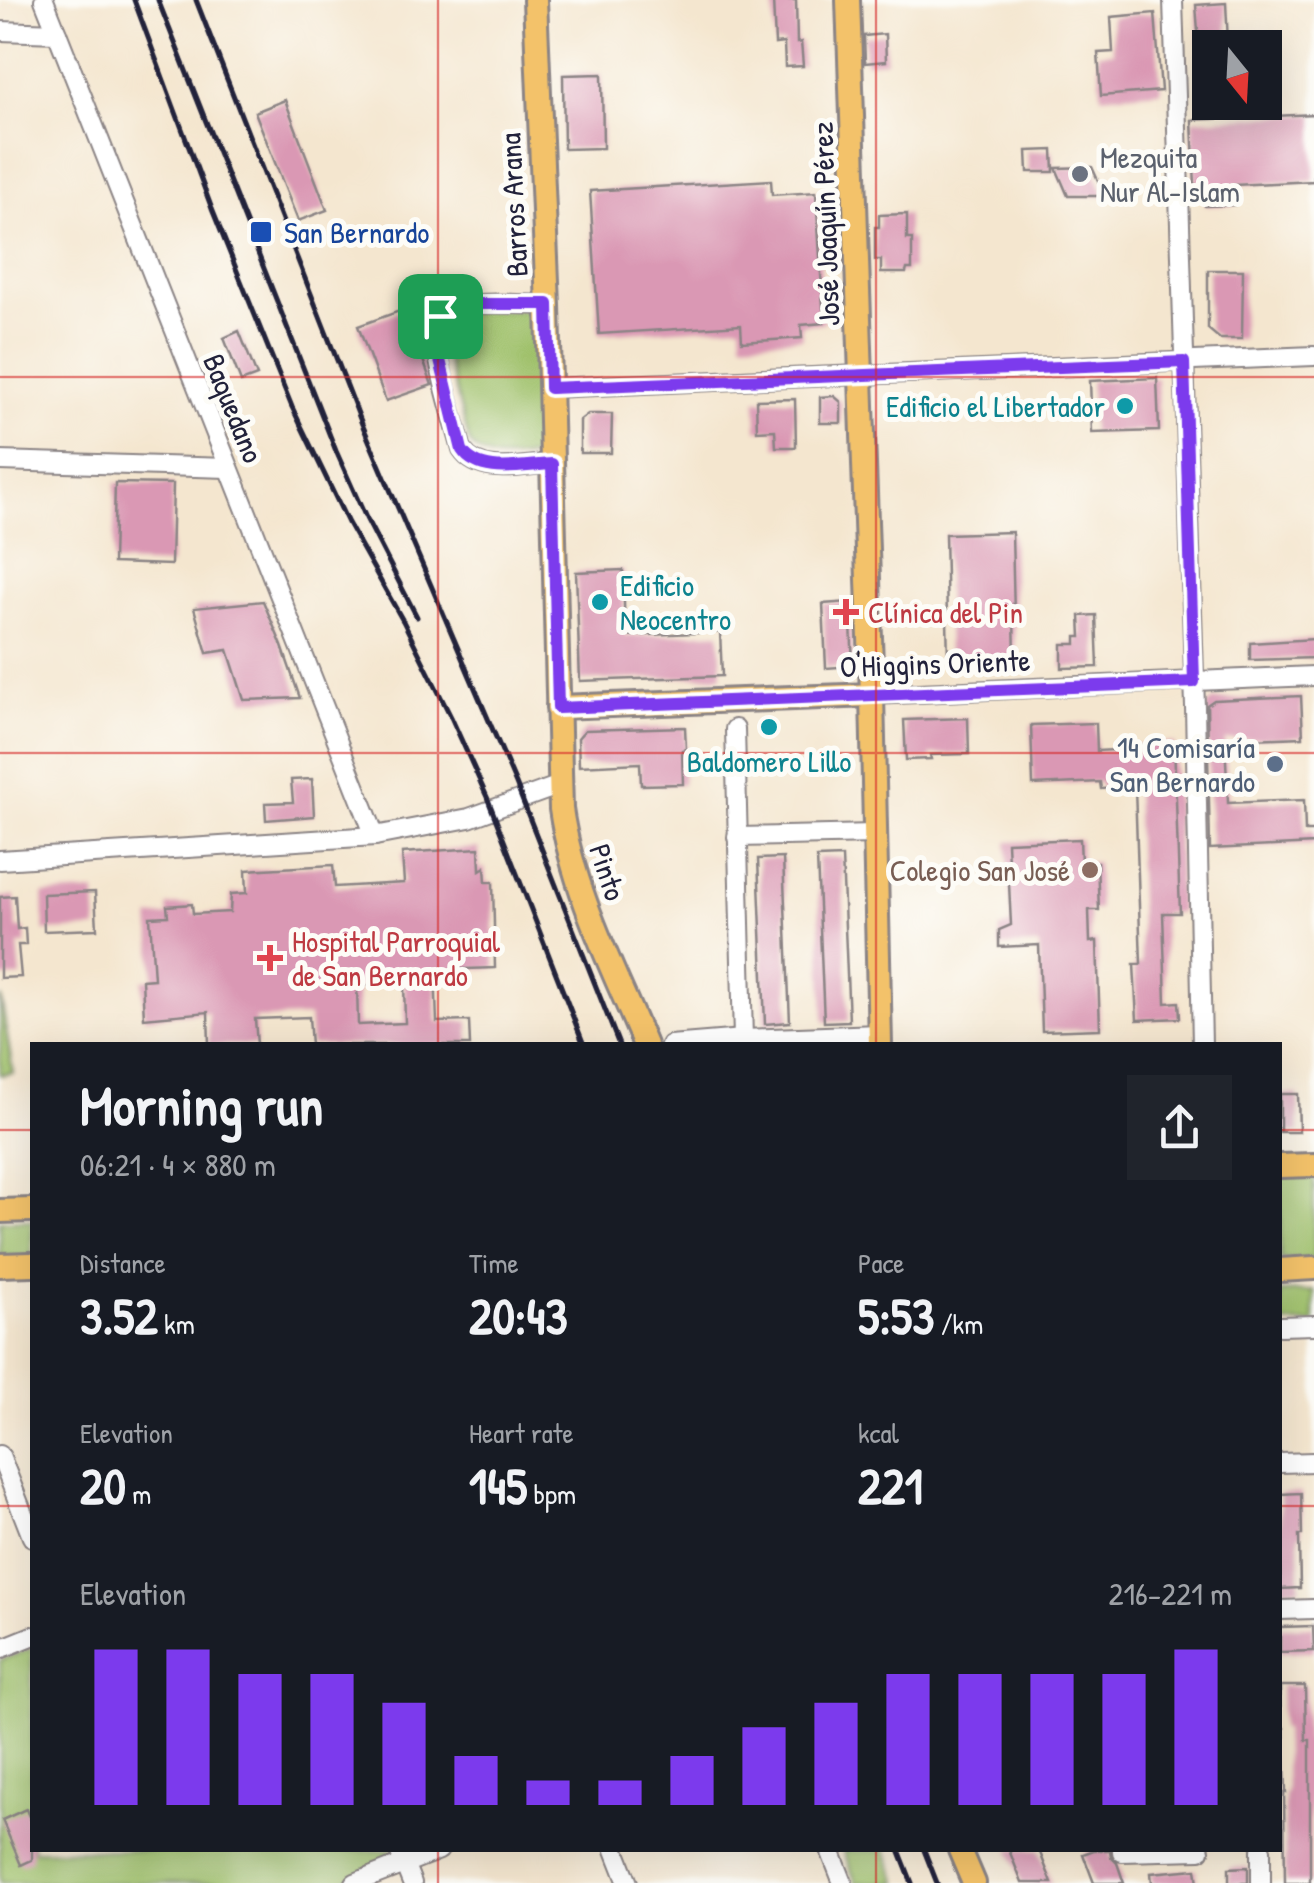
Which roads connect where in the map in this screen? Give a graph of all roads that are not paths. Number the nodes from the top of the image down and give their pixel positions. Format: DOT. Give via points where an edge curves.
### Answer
graph roads {
  1 [pos="44,0"];
  2 [pos="535,0"];
  3 [pos="848,0"];
  4 [pos="1173,0"];
  5 [pos="0,31"];
  6 [pos="57,33"];
  7 [pos="548,304"];
  8 [pos="1314,356"];
  9 [pos="1184,362"];
  10 [pos="860,375"];
  11 [pos="550,388"];
  12 [pos="0,462"];
  13 [pos="552,464"];
  14 [pos="228,468"];
  15 [pos="1314,676"];
  16 [pos="1194,682"];
  17 [pos="872,696"];
  18 [pos="558,708"];
  19 [pos="734,729"];
  20 [pos="560,784"];
  21 [pos="875,834"];
  22 [pos="375,836"];
  23 [pos="738,837"];
  24 [pos="0,860"];
  25 [pos="742,1039"];
  26 [pos="879,1039"];
  27 [pos="643,1042"];
  28 [pos="706,1042"];
  29 [pos="1202,1042"];
  30 [pos="1314,1165"];
  31 [pos="1282,1166"];
  32 [pos="30,1210"];
  33 [pos="0,1211"];
  34 [pos="30,1264"];
  35 [pos="0,1265"];
  36 [pos="1314,1268"];
  37 [pos="1282,1270"];
  38 [pos="1314,1325"];
  39 [pos="1282,1326"];
  40 [pos="0,1455"];
  41 [pos="1314,1462"];
  42 [pos="1282,1463"];
  43 [pos="30,1531"];
  44 [pos="1314,1609"];
  45 [pos="1282,1610"];
  46 [pos="30,1637"];
  47 [pos="0,1649"];
  48 [pos="428,1852"];
  49 [pos="617,1852"];
  50 [pos="831,1852"];
  51 [pos="961,1852"];
  52 [pos="1261,1852"];
  53 [pos="402,1857"];
  54 [pos="355,1883"];
  55 [pos="412,1883"];
  56 [pos="628,1883"];
  57 [pos="843,1883"];
  58 [pos="974,1883"];
  59 [pos="1261,1883"];
  1 -- 6 [label="street, Baquedano"];
  2 -- 7 [label="main road, Barros Arana"];
  3 -- 10 [label="main road, José Joaquín Pérez"];
  4 -- 9 [label="street"];
  5 -- 6 [label="street"];
  6 -- 14 [label="street, Baquedano"];
  7 -- 11 [label="main road, Barros Arana"];
  7 -- 13 [label="street" via="456,307 440,316 435,332 466,456 488,466"];
  8 -- 9 [label="street"];
  9 -- 10 [label="street"];
  9 -- 16 [label="street"];
  10 -- 11 [label="street"];
  10 -- 17 [label="main road, José Joaquín Pérez"];
  11 -- 13 [label="main road, Barros Arana"];
  12 -- 14 [label="street"];
  13 -- 18 [label="main road, Barros Arana"];
  14 -- 22 [label="street, Baquedano"];
  15 -- 16 [label="street, O'Higgins Oriente"];
  16 -- 17 [label="street, O'Higgins Oriente"];
  16 -- 29 [label="street"];
  17 -- 18 [label="main road, O'Higgins Oriente"];
  17 -- 21 [label="main road, José Joaquín Pérez"];
  18 -- 20 [label="main road, Pinto"];
  19 -- 23 [label="street"];
  20 -- 22 [label="street" via="451,823"];
  20 -- 27 [label="main road, Pinto" via="572,865"];
  21 -- 23 [label="street"];
  21 -- 26 [label="main road, José Joaquín Pérez"];
  22 -- 24 [label="street"];
  23 -- 25 [label="street"];
  25 -- 26 [label="street"];
  25 -- 28 [label="street"];
  30 -- 31 [label="main road"];
  32 -- 33 [label="main road"];
  34 -- 35 [label="main road"];
  36 -- 37 [label="main road"];
  38 -- 39 [label="street"];
  40 -- 43 [label="street"];
  41 -- 42 [label="street"];
  44 -- 45 [label="street"];
  46 -- 47 [label="street"];
  48 -- 53 [label="street"];
  49 -- 56 [label="street"];
  50 -- 57 [label="street"];
  51 -- 58 [label="main road"];
  52 -- 59 [label="street"];
  53 -- 54 [label="street"];
  53 -- 55 [label="street"];
}
